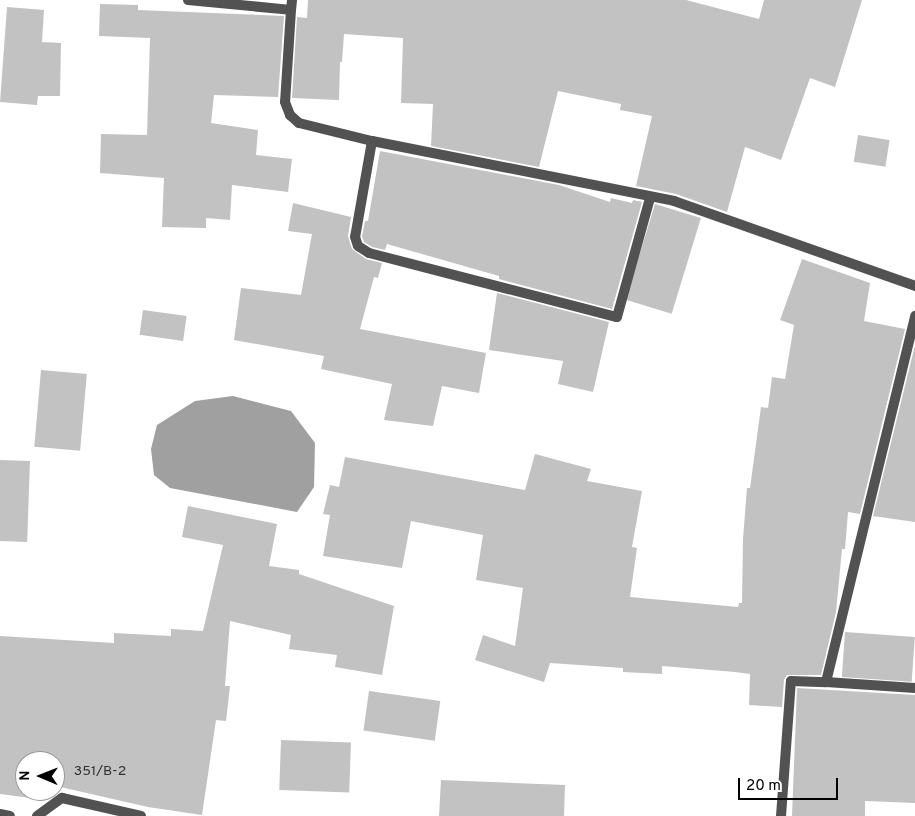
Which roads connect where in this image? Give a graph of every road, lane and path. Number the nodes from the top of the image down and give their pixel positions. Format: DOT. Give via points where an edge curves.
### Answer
graph roads {
  1 [pos="188,0"];
  2 [pos="291,5"];
  3 [pos="372,141"];
  4 [pos="650,198"];
  5 [pos="915,286"];
  6 [pos="915,316"];
  7 [pos="826,682"];
  8 [pos="915,688"];
  9 [pos="0,814"];
  10 [pos="10,816"];
  11 [pos="37,816"];
  12 [pos="141,816"];
  13 [pos="781,816"];
  1 -- 2 [label="street"];
  2 -- 3 [label="street" via="285,102 290,115 299,123"];
  3 -- 4 [label="street"];
  3 -- 4 [label="street" via="355,237 358,246 369,253 617,317"];
  4 -- 5 [label="street" via="674,201"];
  6 -- 7 [label="street"];
  7 -- 8 [label="street"];
  7 -- 13 [label="street" via="791,681"];
  9 -- 10 [label="street"];
  11 -- 12 [label="street" via="62,798"];
}
